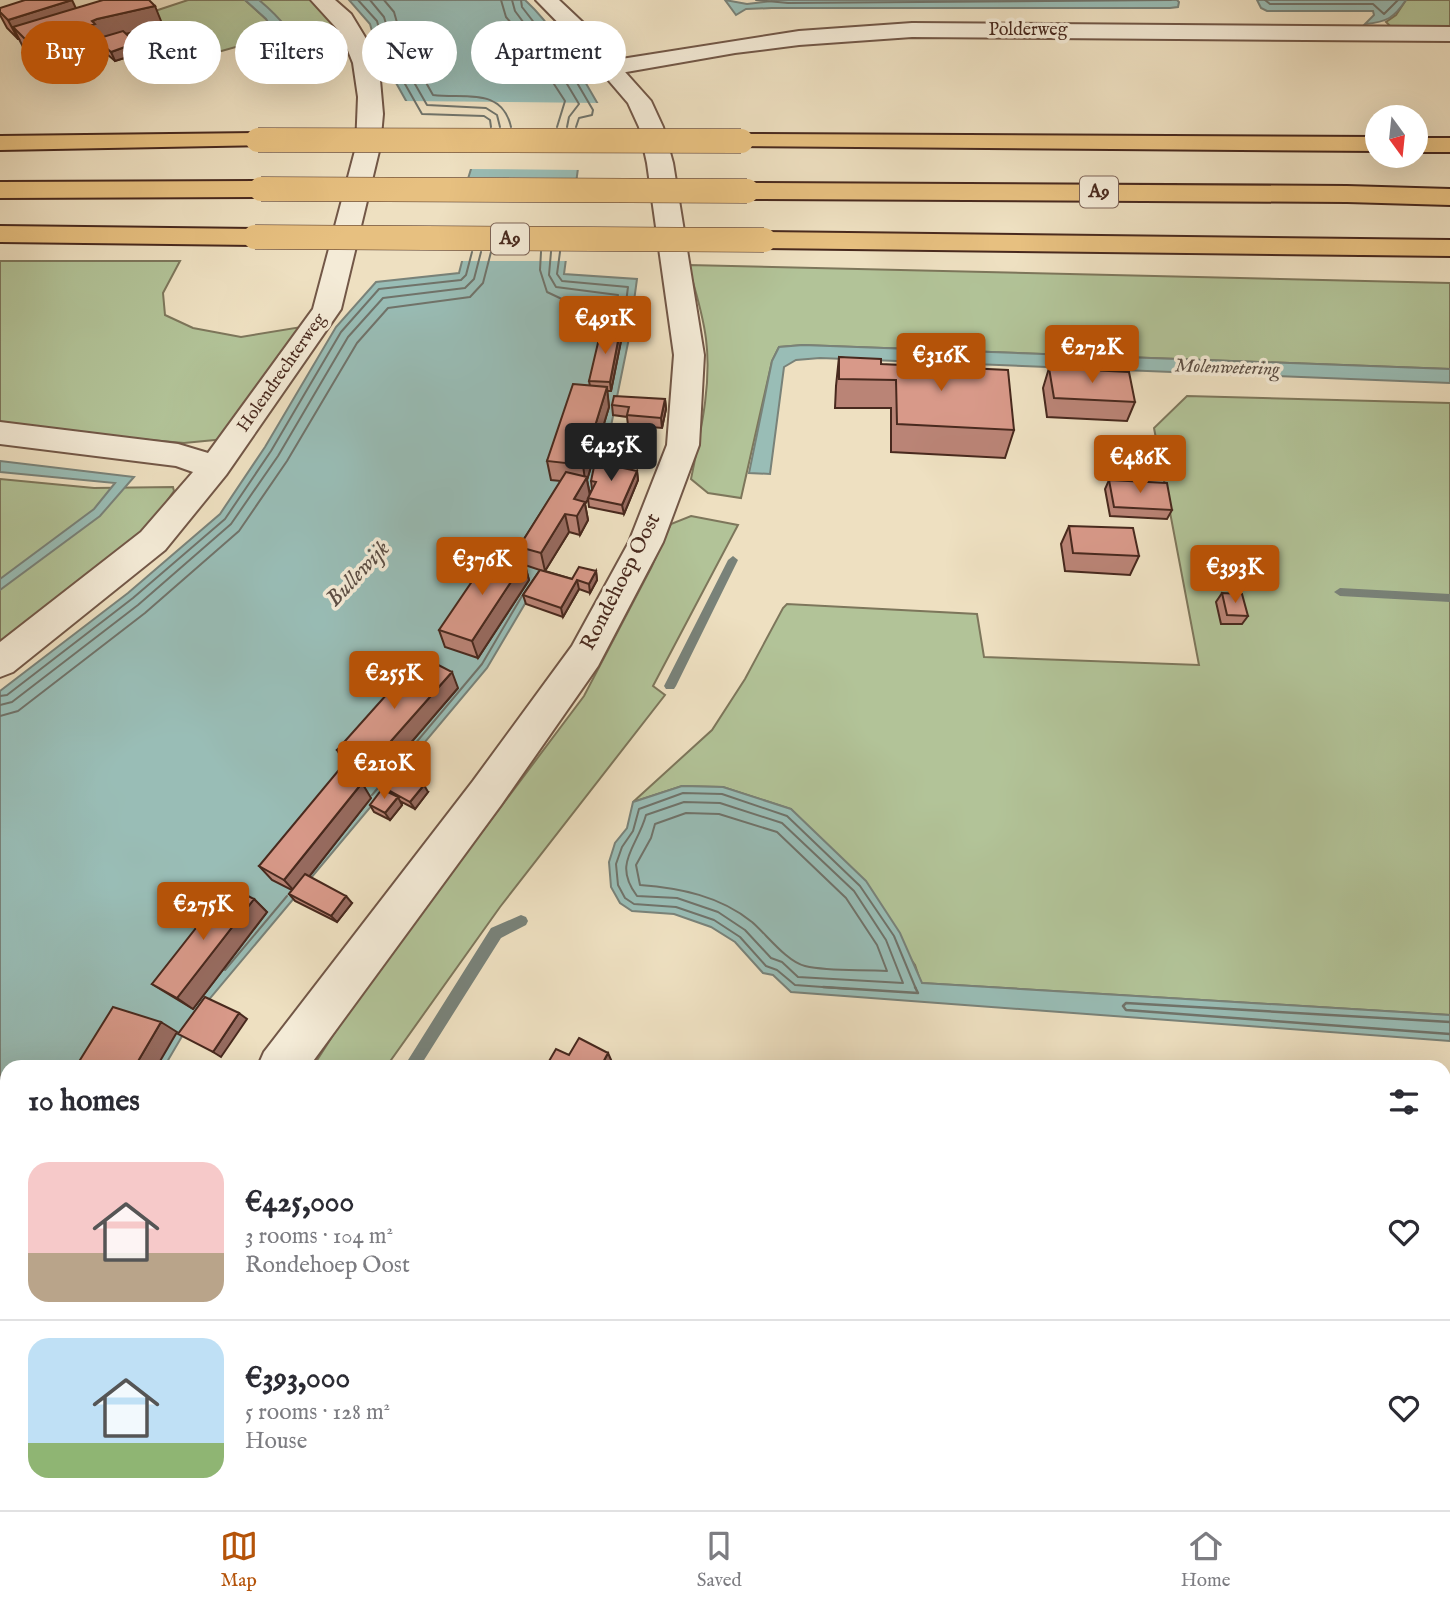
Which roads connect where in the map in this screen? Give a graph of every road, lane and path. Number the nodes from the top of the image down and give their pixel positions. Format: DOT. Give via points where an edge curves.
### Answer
graph roads {
  1 [pos="322,0"];
  2 [pos="547,0"];
  3 [pos="569,21"];
  4 [pos="1450,33"];
  5 [pos="626,65"];
  6 [pos="624,84"];
  7 [pos="0,143"];
  8 [pos="1365,144"];
  9 [pos="1428,145"];
  10 [pos="1450,145"];
  11 [pos="0,190"];
  12 [pos="1450,197"];
  13 [pos="0,234"];
  14 [pos="1450,248"];
  15 [pos="0,433"];
  16 [pos="215,467"];
  17 [pos="0,662"];
  18 [pos="286,1060"];
  1 -- 16 [label="street, Holendrechterweg" via="343,18 364,63 372,121 368,147 327,309"];
  2 -- 3 [label="street, Rondehoep Oost"];
  4 -- 5 [label="street, Polderweg" via="912,30 799,38"];
  6 -- 18 [label="street, Rondehoep Oost" via="639,101 651,127 660,163 689,355 683,445 646,542 585,656"];
  7 -- 8 [label="highway, bridge"];
  9 -- 10 [label="highway"];
  11 -- 12 [label="highway, A9, bridge"];
  13 -- 14 [label="highway, A9, bridge"];
  15 -- 16 [label="street" via="178,454"];
  16 -- 17 [label="street, Holendrechterweg" via="142,553"];
}
